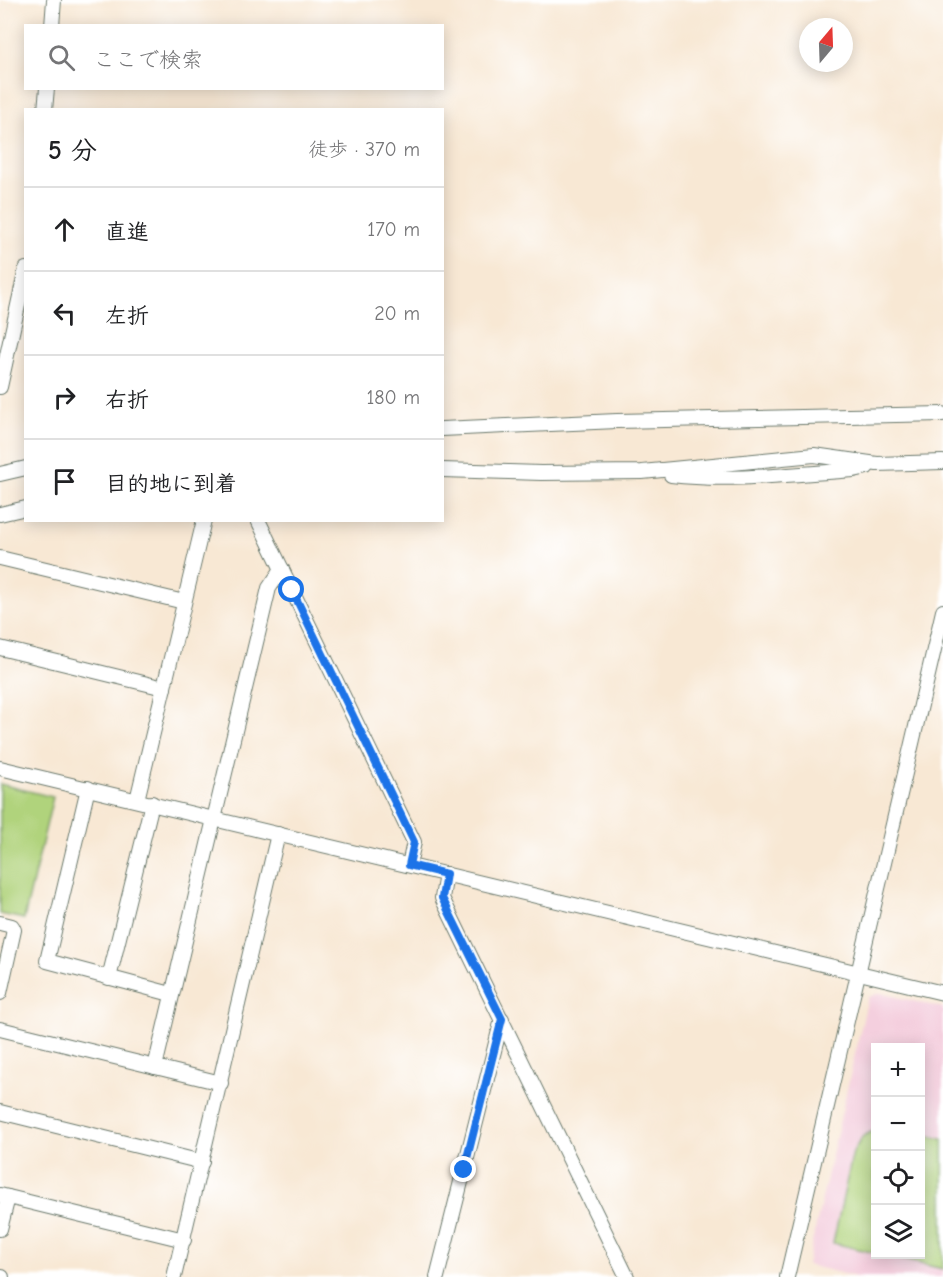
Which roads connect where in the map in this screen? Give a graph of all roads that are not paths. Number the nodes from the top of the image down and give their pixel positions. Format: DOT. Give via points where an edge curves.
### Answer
graph roads {
  1 [pos="54,0"];
  2 [pos="52,24"];
  3 [pos="47,90"];
  4 [pos="45,108"];
  5 [pos="24,277"];
  6 [pos="0,387"];
  7 [pos="943,414"];
  8 [pos="444,429"];
  9 [pos="943,462"];
  10 [pos="24,468"];
  11 [pos="444,470"];
  12 [pos="0,474"];
  13 [pos="24,508"];
  14 [pos="0,514"];
  15 [pos="204,522"];
  16 [pos="259,522"];
  17 [pos="0,558"];
  18 [pos="282,569"];
  19 [pos="184,602"];
  20 [pos="943,611"];
  21 [pos="0,648"];
  22 [pos="164,688"];
  23 [pos="0,768"];
  24 [pos="88,788"];
  25 [pos="137,800"];
  26 [pos="152,803"];
  27 [pos="213,818"];
  28 [pos="278,834"];
  29 [pos="409,865"];
  30 [pos="446,874"];
  31 [pos="0,923"];
  32 [pos="858,973"];
  33 [pos="109,978"];
  34 [pos="0,993"];
  35 [pos="943,993"];
  36 [pos="171,994"];
  37 [pos="502,1019"];
  38 [pos="0,1029"];
  39 [pos="155,1067"];
  40 [pos="220,1083"];
  41 [pos="0,1112"];
  42 [pos="202,1162"];
  43 [pos="4,1196"];
  44 [pos="0,1229"];
  45 [pos="184,1240"];
  46 [pos="174,1277"];
  47 [pos="437,1277"];
  48 [pos="627,1277"];
  49 [pos="786,1277"];
  1 -- 2 [label="street"];
  3 -- 4 [label="street"];
  5 -- 6 [label="street"];
  7 -- 8 [label="street"];
  9 -- 11 [label="street" via="877,464 814,455 642,472"];
  10 -- 12 [label="street"];
  13 -- 14 [label="street"];
  15 -- 19 [label="street"];
  16 -- 18 [label="street"];
  17 -- 19 [label="street"];
  18 -- 27 [label="street" via="269,588"];
  18 -- 29 [label="street" via="414,842"];
  19 -- 22 [label="street"];
  20 -- 32 [label="street"];
  21 -- 22 [label="street"];
  22 -- 25 [label="street"];
  23 -- 24 [label="street"];
  24 -- 25 [label="street"];
  24 -- 33 [label="street" via="47,962"];
  25 -- 26 [label="street"];
  26 -- 27 [label="street"];
  26 -- 33 [label="street"];
  27 -- 28 [label="street"];
  27 -- 36 [label="street"];
  28 -- 29 [label="street"];
  28 -- 40 [label="street"];
  29 -- 30 [label="street"];
  30 -- 32 [label="street"];
  30 -- 37 [label="street" via="442,898"];
  31 -- 34 [label="street" via="14,930"];
  32 -- 35 [label="street"];
  32 -- 49 [label="street"];
  33 -- 36 [label="street"];
  36 -- 39 [label="street"];
  37 -- 47 [label="street"];
  37 -- 48 [label="street"];
  38 -- 39 [label="street"];
  39 -- 40 [label="street"];
  40 -- 42 [label="street"];
  41 -- 42 [label="street"];
  42 -- 45 [label="street"];
  43 -- 44 [label="street"];
  43 -- 45 [label="street"];
  45 -- 46 [label="street"];
}
